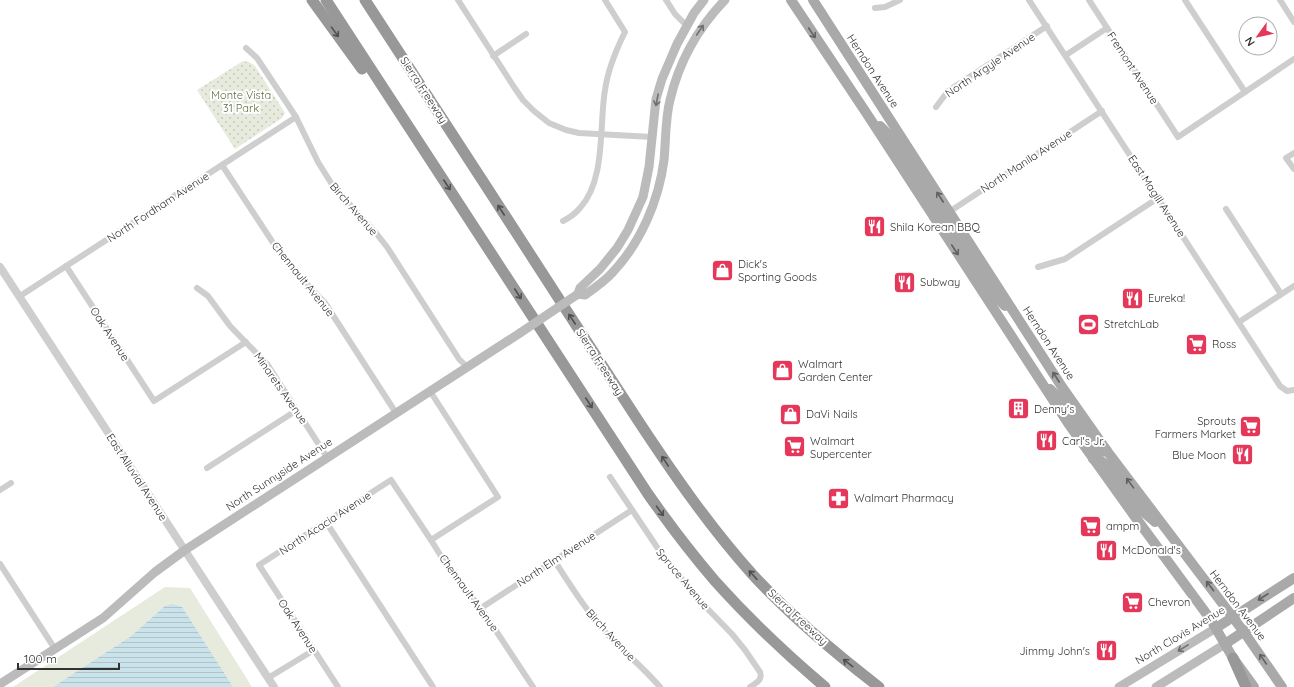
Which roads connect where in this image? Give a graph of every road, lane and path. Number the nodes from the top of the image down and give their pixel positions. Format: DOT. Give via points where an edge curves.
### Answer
graph roads {
  1 [pos="312,0"];
  2 [pos="326,0"];
  3 [pos="365,0"];
  4 [pos="372,0"];
  5 [pos="458,0"];
  6 [pos="605,0"];
  7 [pos="666,0"];
  8 [pos="704,0"];
  9 [pos="724,0"];
  10 [pos="791,0"];
  11 [pos="813,0"];
  12 [pos="900,0"];
  13 [pos="1030,0"];
  14 [pos="1089,0"];
  15 [pos="1185,0"];
  16 [pos="1280,0"];
  17 [pos="875,8"];
  18 [pos="1294,22"];
  19 [pos="687,26"];
  20 [pos="1047,26"];
  21 [pos="1107,28"];
  22 [pos="388,34"];
  23 [pos="526,34"];
  24 [pos="246,48"];
  25 [pos="1066,55"];
  26 [pos="493,56"];
  27 [pos="1294,60"];
  28 [pos="1245,92"];
  29 [pos="936,107"];
  30 [pos="1102,111"];
  31 [pos="867,114"];
  32 [pos="667,116"];
  33 [pos="296,117"];
  34 [pos="602,134"];
  35 [pos="652,137"];
  36 [pos="1294,153"];
  37 [pos="432,161"];
  38 [pos="222,165"];
  39 [pos="1294,169"];
  40 [pos="643,197"];
  41 [pos="1158,198"];
  42 [pos="1226,209"];
  43 [pos="949,212"];
  44 [pos="934,217"];
  45 [pos="563,221"];
  46 [pos="642,230"];
  47 [pos="66,266"];
  48 [pos="0,267"];
  49 [pos="1038,267"];
  50 [pos="607,279"];
  51 [pos="1294,286"];
  52 [pos="197,288"];
  53 [pos="578,294"];
  54 [pos="1281,294"];
  55 [pos="20,296"];
  56 [pos="1018,318"];
  57 [pos="1239,322"];
  58 [pos="246,342"];
  59 [pos="467,367"];
  60 [pos="1039,380"];
  61 [pos="1294,390"];
  62 [pos="430,391"];
  63 [pos="297,410"];
  64 [pos="396,413"];
  65 [pos="1107,451"];
  66 [pos="328,457"];
  67 [pos="1093,459"];
  68 [pos="207,468"];
  69 [pos="610,477"];
  70 [pos="391,480"];
  71 [pos="11,483"];
  72 [pos="0,490"];
  73 [pos="632,510"];
  74 [pos="326,522"];
  75 [pos="1172,537"];
  76 [pos="431,540"];
  77 [pos="185,550"];
  78 [pos="554,560"];
  79 [pos="0,564"];
  80 [pos="259,566"];
  81 [pos="1294,578"];
  82 [pos="1294,598"];
  83 [pos="481,608"];
  84 [pos="1233,617"];
  85 [pos="1216,628"];
  86 [pos="1244,632"];
  87 [pos="1225,644"];
  88 [pos="55,649"];
  89 [pos="314,650"];
  90 [pos="1234,658"];
  91 [pos="1143,673"];
  92 [pos="268,678"];
  93 [pos="0,684"];
  94 [pos="757,685"];
  95 [pos="274,687"];
  96 [pos="338,687"];
  97 [pos="433,687"];
  98 [pos="533,687"];
  99 [pos="660,687"];
  100 [pos="750,687"];
  101 [pos="825,687"];
  102 [pos="879,687"];
  103 [pos="1119,687"];
  104 [pos="1129,687"];
  105 [pos="1156,687"];
  106 [pos="1246,687"];
  107 [pos="1254,687"];
  108 [pos="1282,687"];
  1 -- 37 [label="highway, one-way"];
  2 -- 37 [label="highway"];
  3 -- 22 [label="highway, Sierra Freeway"];
  4 -- 22 [label="highway"];
  5 -- 26 [label="street"];
  6 -- 34 [label="street" via="625,32 608,76"];
  7 -- 19 [label="street"];
  8 -- 19 [label="main road, North Sunnyside Avenue"];
  32 -- 9 [label="main road, North Sunnyside Avenue, one-way" via="676,77 687,52"];
  10 -- 31 [label="main road, one-way"];
  43 -- 11 [label="main road, Herndon Avenue, one-way"];
  12 -- 17 [label="street" via="885,7"];
  13 -- 20 [label="street, East Magill Avenue"];
  14 -- 21 [label="street, Fremont Avenue"];
  15 -- 28 [label="street"];
  16 -- 18 [label="street"];
  19 -- 32 [label="main road" via="688,36 667,86"];
  19 -- 35 [label="main road, North Sunnyside Avenue, one-way" via="662,79 656,99"];
  20 -- 25 [label="street, East Magill Avenue"];
  20 -- 29 [label="street, North Argyle Avenue" via="948,91"];
  21 -- 25 [label="street"];
  21 -- 28 [label="street, Fremont Avenue" via="1178,137"];
  102 -- 22 [label="highway, Sierra Freeway, one-way" via="782,604 753,575 706,518 598,361"];
  23 -- 26 [label="street"];
  24 -- 33 [label="street, Birch Avenue" via="257,58"];
  25 -- 30 [label="street, East Magill Avenue"];
  26 -- 34 [label="street" via="523,100 550,123 579,133"];
  27 -- 28 [label="street"];
  30 -- 41 [label="street, East Magill Avenue"];
  30 -- 43 [label="street, North Manila Avenue"];
  31 -- 43 [label="main road" via="892,138 939,211"];
  31 -- 44 [label="main road"];
  32 -- 46 [label="main road, North Sunnyside Avenue" via="662,170 654,201"];
  33 -- 38 [label="street, North Fordham Avenue"];
  33 -- 59 [label="street, Birch Avenue" via="333,186 376,233 459,359"];
  34 -- 35 [label="street"];
  34 -- 45 [label="street" via="596,177 588,197 580,208"];
  35 -- 40 [label="main road, North Sunnyside Avenue"];
  35 -- 46 [label="main road" via="658,143 658,156"];
  36 -- 39 [label="street" via="1286,158"];
  37 -- 101 [label="highway, one-way" via="648,494 680,538 757,626"];
  38 -- 47 [label="street, North Fordham Avenue"];
  38 -- 64 [label="street, Chennault Avenue" via="281,255 325,303"];
  40 -- 50 [label="main road" via="637,225 607,270"];
  40 -- 53 [label="main road, North Sunnyside Avenue" via="617,248 580,288"];
  41 -- 49 [label="street" via="1064,259"];
  41 -- 57 [label="street, East Magill Avenue"];
  42 -- 54 [label="street"];
  43 -- 56 [label="main road, Herndon Avenue"];
  44 -- 56 [label="main road" via="945,220 995,296"];
  44 -- 60 [label="main road, one-way"];
  46 -- 50 [label="main road, North Sunnyside Avenue" via="624,259"];
  47 -- 55 [label="street, North Fordham Avenue"];
  47 -- 58 [label="street, Oak Avenue" via="154,401"];
  48 -- 55 [label="street, East Alluvial Avenue"];
  50 -- 53 [label="main road, North Sunnyside Avenue" via="585,295"];
  51 -- 54 [label="street"];
  52 -- 58 [label="street, Minarets Avenue" via="208,296 230,326"];
  53 -- 59 [label="main road, North Sunnyside Avenue, bridge"];
  54 -- 57 [label="street"];
  55 -- 77 [label="street, East Alluvial Avenue"];
  65 -- 56 [label="main road, Herndon Avenue, one-way"];
  57 -- 61 [label="street, East Magill Avenue" via="1280,386 1287,391"];
  58 -- 63 [label="street, Minarets Avenue" via="266,364"];
  59 -- 62 [label="main road, North Sunnyside Avenue"];
  60 -- 65 [label="main road" via="1061,400 1096,450"];
  60 -- 67 [label="main road"];
  62 -- 64 [label="main road, North Sunnyside Avenue"];
  62 -- 76 [label="street" via="498,497"];
  63 -- 66 [label="street, Minarets Avenue"];
  63 -- 68 [label="street"];
  64 -- 66 [label="main road, North Sunnyside Avenue"];
  75 -- 65 [label="main road, Herndon Avenue, one-way"];
  66 -- 77 [label="main road, North Sunnyside Avenue"];
  67 -- 75 [label="main road" via="1108,466 1140,509"];
  67 -- 85 [label="main road"];
  69 -- 73 [label="street, Spruce Avenue"];
  70 -- 74 [label="street, North Acacia Avenue"];
  70 -- 76 [label="street, Chennault Avenue"];
  71 -- 72 [label="street"];
  73 -- 78 [label="street, North Elm Avenue"];
  73 -- 94 [label="street, Spruce Avenue" via="665,559 745,650 762,676"];
  74 -- 80 [label="street, North Acacia Avenue"];
  74 -- 97 [label="street"];
  84 -- 75 [label="main road, Herndon Avenue, one-way"];
  76 -- 83 [label="street, Chennault Avenue" via="452,574"];
  77 -- 88 [label="main road, North Sunnyside Avenue" via="155,572 103,618"];
  77 -- 92 [label="street, East Alluvial Avenue"];
  78 -- 83 [label="street, North Elm Avenue"];
  78 -- 99 [label="street, Birch Avenue" via="593,618"];
  79 -- 88 [label="street"];
  80 -- 89 [label="street, Oak Avenue"];
  81 -- 84 [label="main road, North Clovis Avenue, one-way"];
  82 -- 86 [label="main road"];
  83 -- 98 [label="street, Chennault Avenue"];
  84 -- 85 [label="main road, North Clovis Avenue"];
  84 -- 86 [label="main road, Herndon Avenue"];
  85 -- 87 [label="main road"];
  85 -- 91 [label="main road, North Clovis Avenue, one-way"];
  86 -- 87 [label="main road"];
  108 -- 86 [label="main road, Herndon Avenue, one-way"];
  87 -- 90 [label="main road"];
  87 -- 105 [label="main road"];
  88 -- 93 [label="main road, North Sunnyside Avenue"];
  89 -- 92 [label="street"];
  89 -- 96 [label="street, Oak Avenue"];
  90 -- 106 [label="highway"];
  90 -- 107 [label="main road"];
  91 -- 103 [label="main road, North Clovis Avenue"];
  91 -- 104 [label="main road"];
  92 -- 95 [label="street, East Alluvial Avenue"];
  94 -- 100 [label="street"];
}
